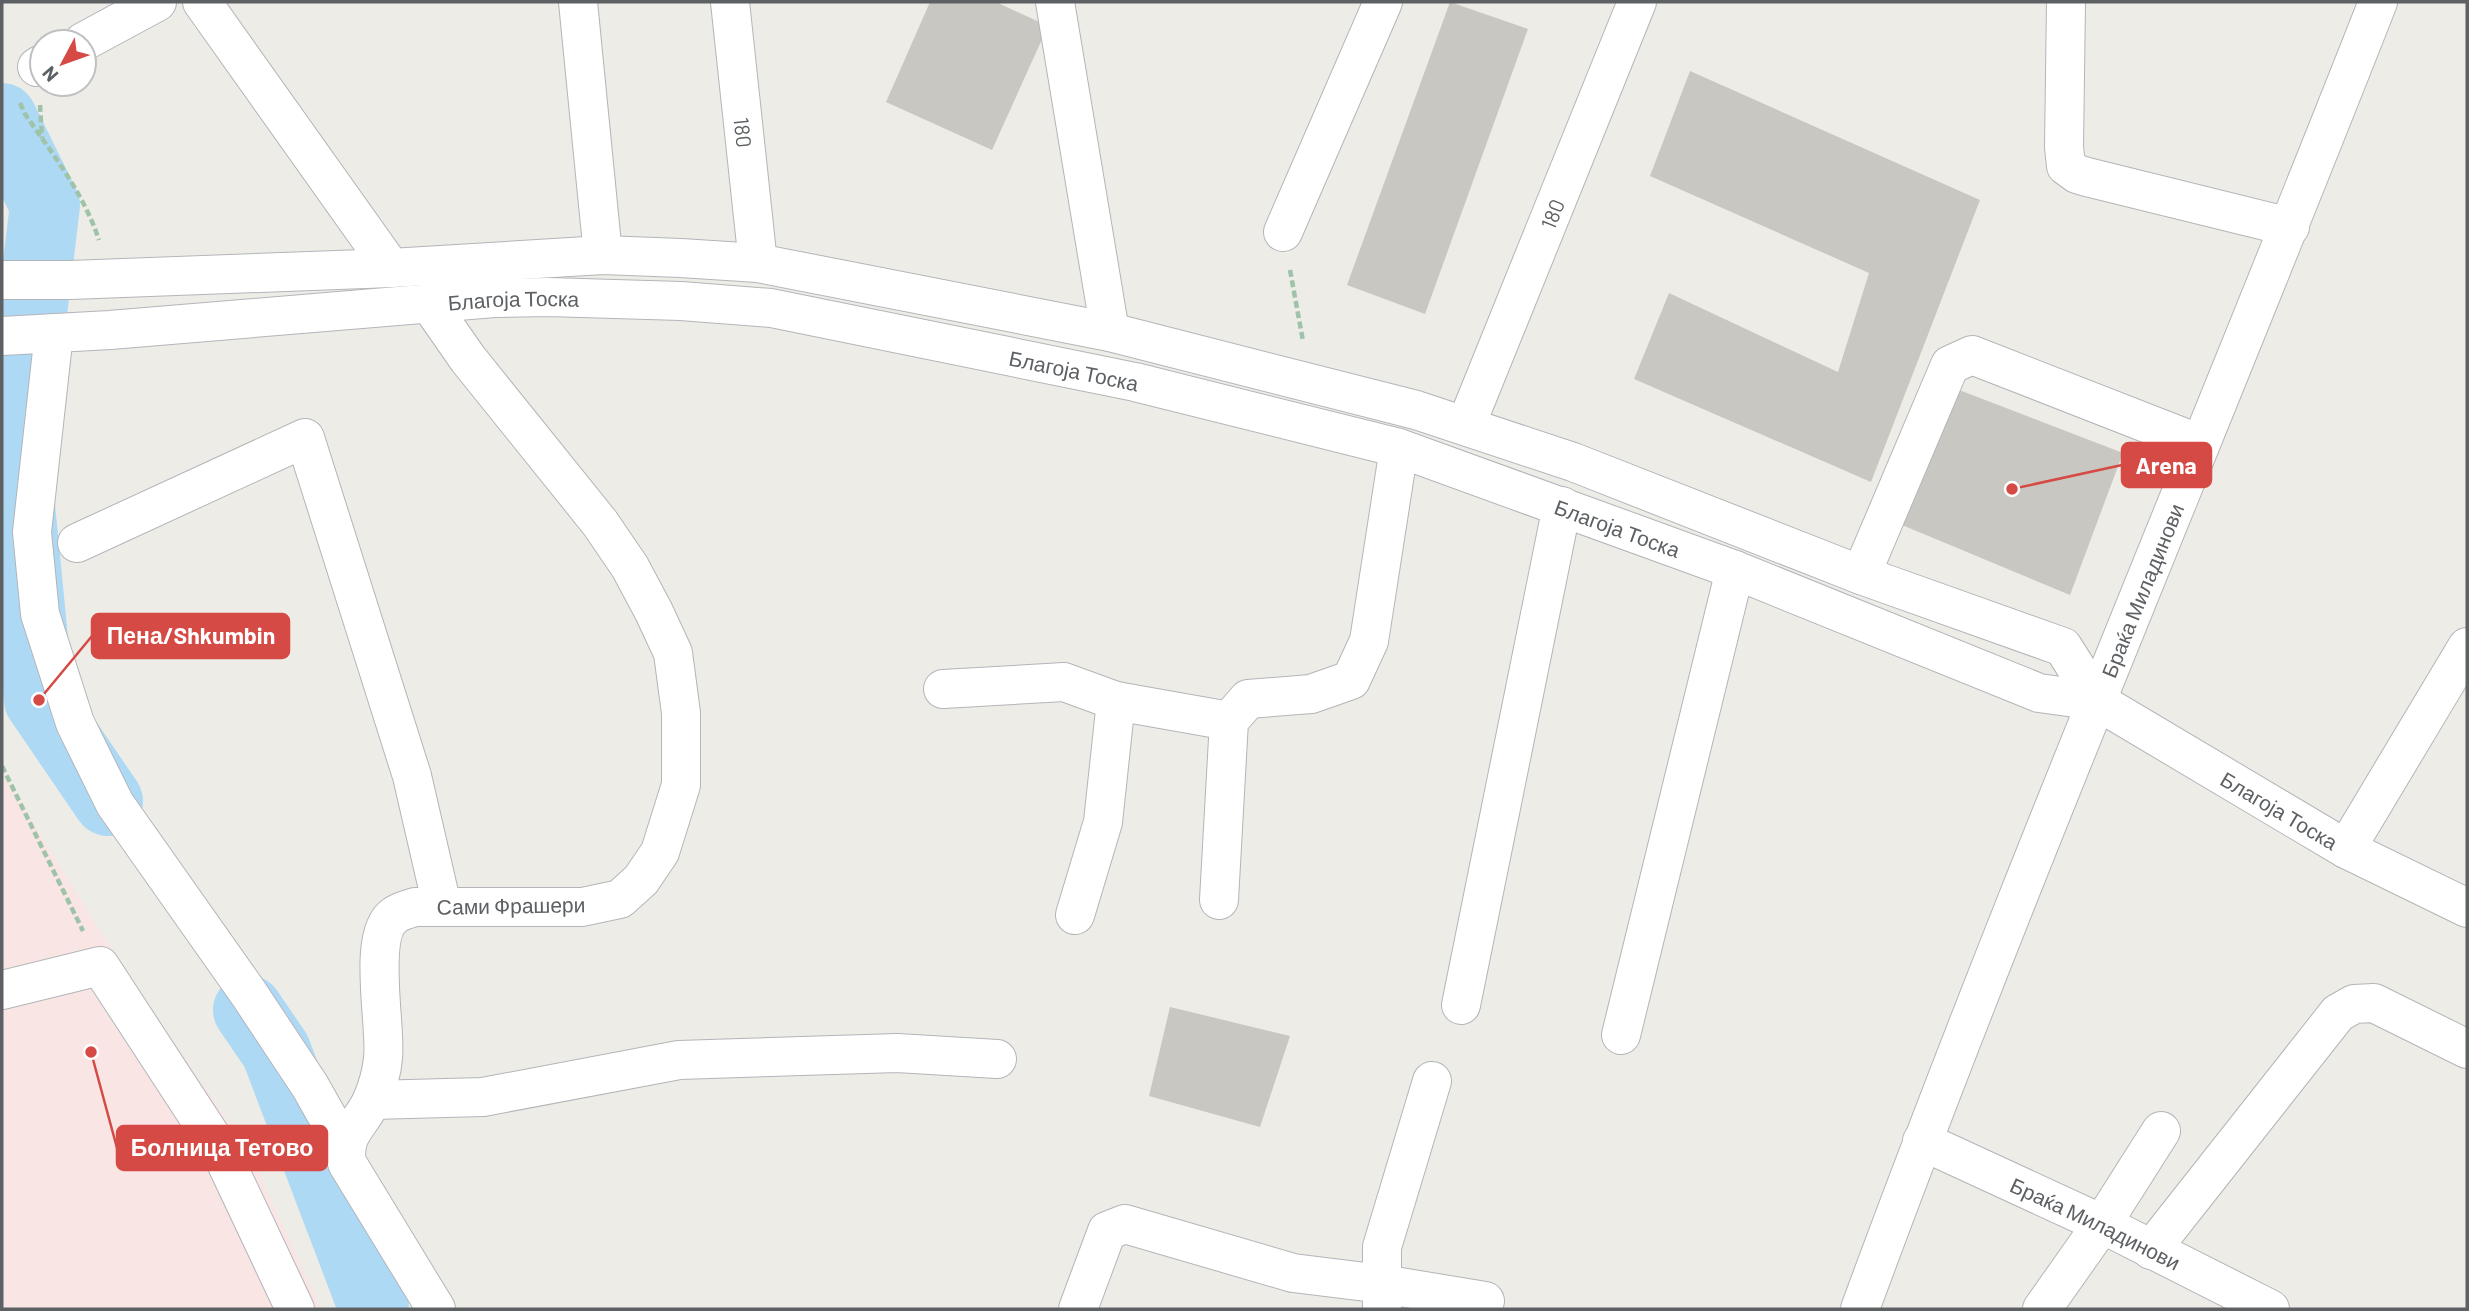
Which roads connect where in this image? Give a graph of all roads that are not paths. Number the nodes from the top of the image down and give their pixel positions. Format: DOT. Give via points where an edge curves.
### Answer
graph roads {
  1 [pos="157,2"];
  2 [pos="202,2"];
  3 [pos="578,2"];
  4 [pos="730,2"];
  5 [pos="1055,2"];
  6 [pos="1383,2"];
  7 [pos="1637,2"];
  8 [pos="2066,2"];
  9 [pos="2378,2"];
  10 [pos="98,34"];
  11 [pos="2290,227"];
  12 [pos="1283,232"];
  13 [pos="603,256"];
  14 [pos="758,263"];
  15 [pos="391,268"];
  16 [pos="2,280"];
  17 [pos="429,303"];
  18 [pos="70,332"];
  19 [pos="1110,332"];
  20 [pos="2,336"];
  21 [pos="1466,425"];
  22 [pos="2200,444"];
  23 [pos="1399,448"];
  24 [pos="1562,506"];
  25 [pos="77,542"];
  26 [pos="1735,570"];
  27 [pos="1861,575"];
  28 [pos="2467,647"];
  29 [pos="943,689"];
  30 [pos="1116,701"];
  31 [pos="2097,701"];
  32 [pos="1229,721"];
  33 [pos="2346,849"];
  34 [pos="1219,900"];
  35 [pos="442,905"];
  36 [pos="2467,908"];
  37 [pos="1074,915"];
  38 [pos="2,990"];
  39 [pos="1461,1005"];
  40 [pos="1621,1035"];
  41 [pos="2467,1049"];
  42 [pos="997,1059"];
  43 [pos="1432,1081"];
  44 [pos="372,1100"];
  45 [pos="2161,1131"];
  46 [pos="1922,1140"];
  47 [pos="345,1148"];
  48 [pos="2102,1224"];
  49 [pos="2151,1250"];
  50 [pos="1382,1297"];
  51 [pos="1485,1301"];
  52 [pos="295,1309"];
  53 [pos="436,1309"];
  54 [pos="1078,1309"];
  55 [pos="1860,1309"];
  56 [pos="2042,1309"];
  57 [pos="2270,1309"];
  1 -- 10 [label="street"];
  2 -- 15 [label="street"];
  3 -- 13 [label="street"];
  4 -- 14 [label="street, 180"];
  5 -- 19 [label="street"];
  6 -- 12 [label="street"];
  7 -- 21 [label="street, 180"];
  8 -- 11 [label="street" via="2066,166 2087,177"];
  9 -- 11 [label="street, Браќа Миладинови"];
  11 -- 22 [label="street, Браќа Миладинови"];
  13 -- 14 [label="street, Благоја Тоска"];
  13 -- 15 [label="street, Благоја Тоска"];
  14 -- 19 [label="street, Благоја Тоска"];
  15 -- 16 [label="street, Благоја Тоска"];
  17 -- 18 [label="street, Благоја Тоска"];
  17 -- 23 [label="street, Благоја Тоска" via="548,297 771,308 1135,382"];
  17 -- 35 [label="street, Сами Фрашери" via="630,567 673,653 681,713 681,785 660,852 641,880 620,899 582,907"];
  18 -- 20 [label="street, Благоја Тоска"];
  18 -- 47 [label="street" via="32,532 40,614 75,723 115,804 249,994"];
  19 -- 21 [label="street, Благоја Тоска"];
  21 -- 27 [label="street, Благоја Тоска"];
  22 -- 27 [label="street" via="1972,355 1951,365"];
  22 -- 31 [label="street, Браќа Миладинови"];
  23 -- 24 [label="street, Благоја Тоска"];
  23 -- 32 [label="street" via="1368,641 1351,680 1311,694 1248,699"];
  24 -- 26 [label="street, Благоја Тоска"];
  24 -- 39 [label="street"];
  25 -- 35 [label="street" via="305,438 412,776"];
  26 -- 31 [label="street, Благоја Тоска" via="2039,693"];
  26 -- 40 [label="street"];
  27 -- 31 [label="street, Благоја Тоска" via="2063,648"];
  28 -- 33 [label="street"];
  29 -- 30 [label="street" via="1064,682"];
  30 -- 32 [label="street"];
  30 -- 37 [label="street" via="1103,822"];
  31 -- 33 [label="street, Благоја Тоска"];
  31 -- 46 [label="street, Браќа Миладинови"];
  32 -- 34 [label="street"];
  33 -- 36 [label="street, Благоја Тоска"];
  35 -- 44 [label="street, Сами Фрашери" via="393,915 383,932 384,1056"];
  38 -- 52 [label="street" via="100,966 220,1150"];
  41 -- 49 [label="street" via="2374,1003 2354,1004 2338,1013"];
  42 -- 44 [label="street" via="897,1053 679,1060 483,1097"];
  43 -- 50 [label="street" via="1382,1247"];
  44 -- 47 [label="street, Сами Фрашери"];
  45 -- 48 [label="street"];
  46 -- 48 [label="street, Браќа Миладинови"];
  46 -- 55 [label="street, Браќа Миладинови"];
  47 -- 53 [label="street" via="347,1163"];
  48 -- 49 [label="street, Браќа Миладинови"];
  48 -- 56 [label="street"];
  49 -- 57 [label="street, Браќа Миладинови"];
  50 -- 51 [label="street"];
  50 -- 54 [label="street" via="1125,1224 1107,1231"];
}
